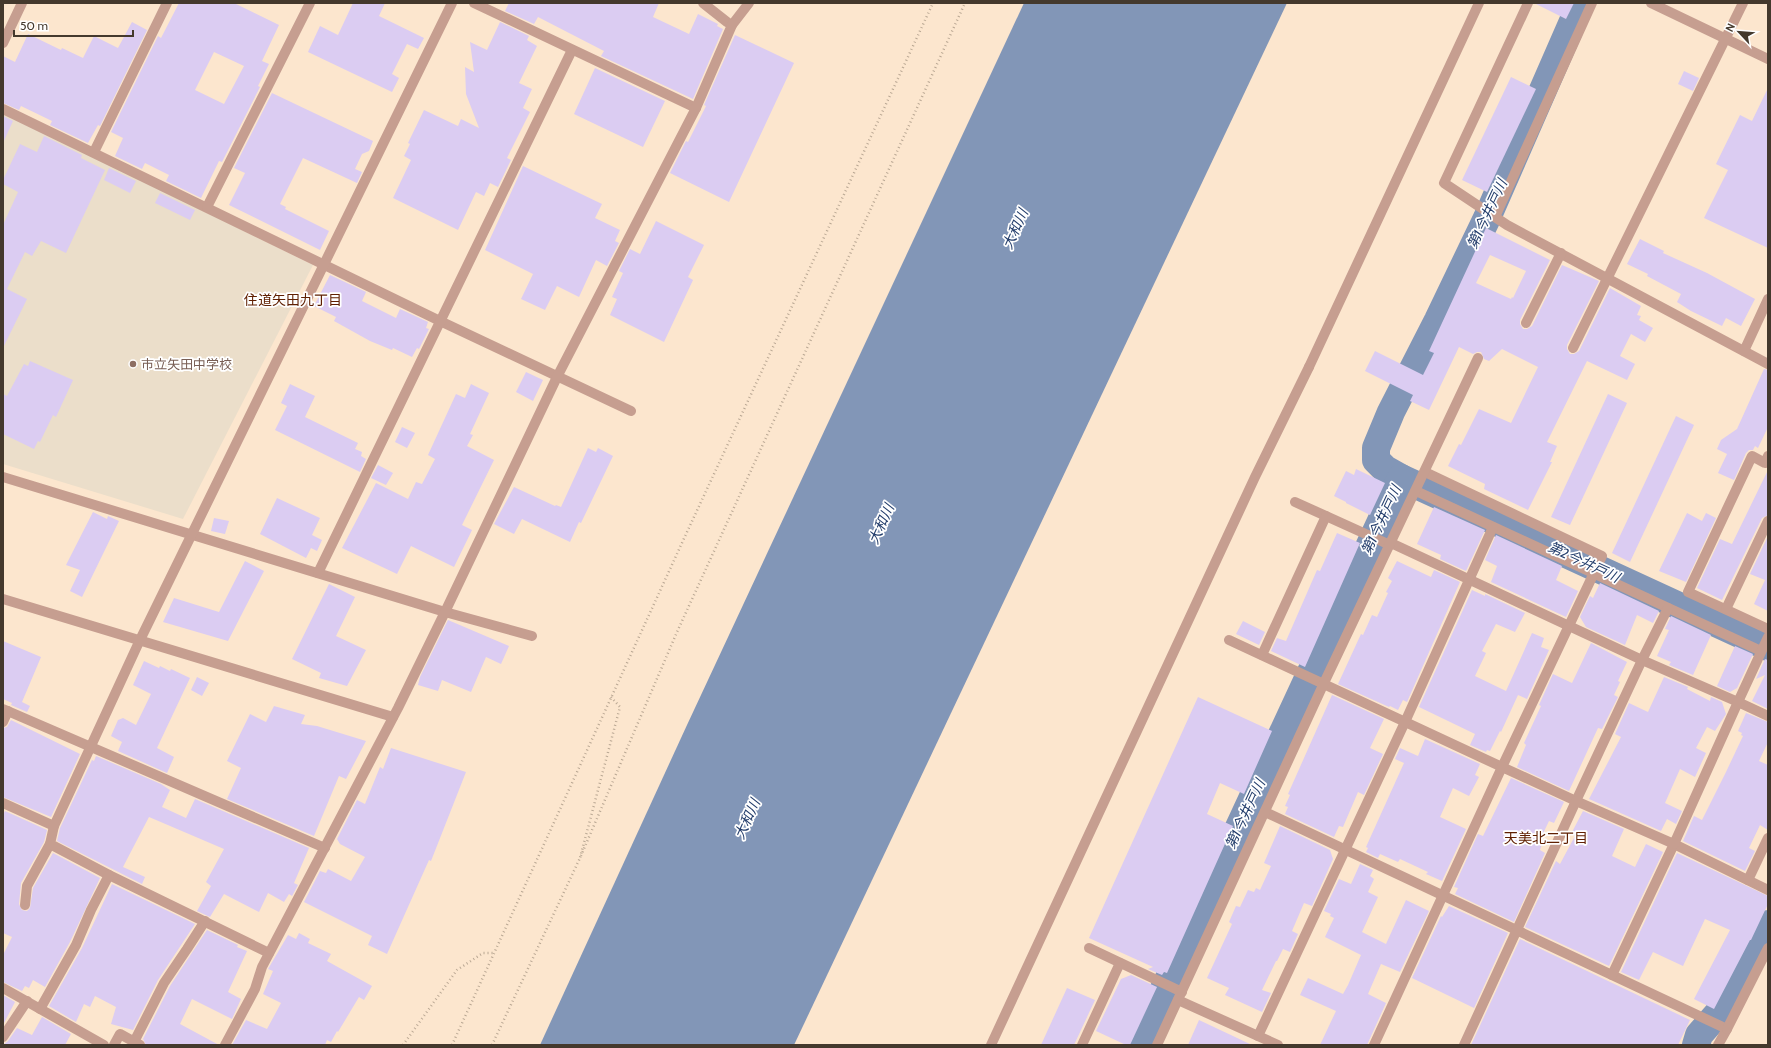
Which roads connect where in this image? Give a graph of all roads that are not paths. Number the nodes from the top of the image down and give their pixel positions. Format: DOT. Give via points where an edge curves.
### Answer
graph roads {
  1 [pos="22,3"];
  2 [pos="167,3"];
  3 [pos="310,3"];
  4 [pos="452,3"];
  5 [pos="474,3"];
  6 [pos="703,3"];
  7 [pos="749,3"];
  8 [pos="1479,3"];
  9 [pos="1528,3"];
  10 [pos="1592,3"];
  11 [pos="1651,3"];
  12 [pos="1743,3"];
  13 [pos="732,25"];
  14 [pos="1726,39"];
  15 [pos="3,43"];
  16 [pos="572,50"];
  17 [pos="1768,59"];
  18 [pos="696,108"];
  19 [pos="3,109"];
  20 [pos="94,152"];
  21 [pos="207,207"];
  22 [pos="1494,216"];
  23 [pos="1561,253"];
  24 [pos="324,264"];
  25 [pos="1608,278"];
  26 [pos="1768,299"];
  27 [pos="440,321"];
  28 [pos="1526,323"];
  29 [pos="1572,348"];
  30 [pos="1744,351"];
  31 [pos="1478,358"];
  32 [pos="1768,364"];
  33 [pos="557,377"];
  34 [pos="631,410"];
  35 [pos="1767,461"];
  36 [pos="1424,473"];
  37 [pos="3,477"];
  38 [pos="1416,490"];
  39 [pos="1295,502"];
  40 [pos="1327,517"];
  41 [pos="1768,521"];
  42 [pos="1493,527"];
  43 [pos="192,535"];
  44 [pos="1390,544"];
  45 [pos="318,573"];
  46 [pos="1594,574"];
  47 [pos="1469,580"];
  48 [pos="3,599"];
  49 [pos="1668,608"];
  50 [pos="1726,610"];
  51 [pos="445,612"];
  52 [pos="1569,626"];
  53 [pos="1768,629"];
  54 [pos="532,636"];
  55 [pos="1768,637"];
  56 [pos="1229,640"];
  57 [pos="139,642"];
  58 [pos="1761,651"];
  59 [pos="1263,656"];
  60 [pos="1642,660"];
  61 [pos="1324,683"];
  62 [pos="1738,702"];
  63 [pos="6,710"];
  64 [pos="1768,716"];
  65 [pos="393,717"];
  66 [pos="3,722"];
  67 [pos="1405,722"];
  68 [pos="92,746"];
  69 [pos="1502,767"];
  70 [pos="1576,801"];
  71 [pos="3,803"];
  72 [pos="1265,812"];
  73 [pos="54,826"];
  74 [pos="1768,838"];
  75 [pos="50,844"];
  76 [pos="1674,844"];
  77 [pos="325,848"];
  78 [pos="1345,850"];
  79 [pos="109,875"];
  80 [pos="1748,880"];
  81 [pos="1768,890"];
  82 [pos="1442,896"];
  83 [pos="25,905"];
  84 [pos="205,920"];
  85 [pos="1516,931"];
  86 [pos="1089,948"];
  87 [pos="1768,948"];
  88 [pos="269,953"];
  89 [pos="1121,963"];
  90 [pos="1612,975"];
  91 [pos="3,988"];
  92 [pos="1180,994"];
  93 [pos="27,1002"];
  94 [pos="40,1009"];
  95 [pos="1727,1029"];
  96 [pos="1258,1036"];
  97 [pos="3,1037"];
  98 [pos="137,1043"];
  99 [pos="104,1045"];
  100 [pos="114,1045"];
  101 [pos="225,1045"];
  102 [pos="991,1045"];
  103 [pos="1082,1045"];
  104 [pos="1157,1045"];
  105 [pos="1278,1045"];
  106 [pos="1374,1045"];
  107 [pos="1464,1045"];
  108 [pos="1718,1045"];
  1 -- 15 [label="street"];
  2 -- 20 [label="street"];
  3 -- 21 [label="street"];
  4 -- 24 [label="street"];
  5 -- 16 [label="street"];
  6 -- 13 [label="street"];
  7 -- 13 [label="street"];
  8 -- 102 [label="street"];
  9 -- 22 [label="street" via="1444,183"];
  10 -- 22 [label="street"];
  11 -- 14 [label="street"];
  12 -- 14 [label="street"];
  13 -- 18 [label="street"];
  14 -- 17 [label="street"];
  14 -- 25 [label="street"];
  16 -- 18 [label="street"];
  16 -- 27 [label="street"];
  18 -- 33 [label="street"];
  19 -- 20 [label="street"];
  20 -- 21 [label="street"];
  21 -- 24 [label="street"];
  22 -- 23 [label="street"];
  23 -- 25 [label="street"];
  23 -- 28 [label="street"];
  24 -- 27 [label="street"];
  24 -- 43 [label="street"];
  25 -- 29 [label="street"];
  25 -- 30 [label="street"];
  26 -- 30 [label="street"];
  27 -- 33 [label="street"];
  27 -- 45 [label="street"];
  30 -- 32 [label="street"];
  31 -- 36 [label="street"];
  33 -- 34 [label="street"];
  33 -- 51 [label="street"];
  35 -- 50 [label="street" via="1752,456 1688,592"];
  36 -- 38 [label="street"];
  36 -- 46 [label="street" via="1602,556"];
  37 -- 43 [label="street"];
  38 -- 42 [label="street"];
  38 -- 44 [label="street"];
  39 -- 40 [label="street"];
  40 -- 44 [label="street"];
  40 -- 59 [label="street"];
  41 -- 50 [label="street"];
  42 -- 46 [label="street"];
  42 -- 47 [label="street"];
  43 -- 45 [label="street"];
  43 -- 57 [label="street"];
  44 -- 47 [label="street"];
  44 -- 61 [label="street"];
  45 -- 51 [label="street"];
  46 -- 49 [label="street"];
  46 -- 52 [label="street"];
  47 -- 52 [label="street"];
  47 -- 67 [label="street"];
  48 -- 57 [label="street"];
  49 -- 58 [label="street"];
  49 -- 60 [label="street"];
  50 -- 53 [label="street"];
  51 -- 54 [label="street"];
  51 -- 65 [label="street"];
  52 -- 60 [label="street"];
  52 -- 69 [label="street"];
  55 -- 58 [label="street"];
  56 -- 59 [label="street"];
  57 -- 65 [label="street"];
  57 -- 68 [label="street"];
  58 -- 62 [label="street"];
  59 -- 61 [label="street"];
  60 -- 62 [label="street"];
  60 -- 70 [label="street"];
  61 -- 67 [label="street"];
  61 -- 72 [label="street"];
  62 -- 64 [label="street"];
  62 -- 76 [label="street"];
  63 -- 66 [label="street"];
  63 -- 68 [label="street"];
  65 -- 77 [label="street"];
  67 -- 69 [label="street"];
  67 -- 78 [label="street"];
  68 -- 73 [label="street"];
  68 -- 77 [label="street"];
  69 -- 70 [label="street"];
  69 -- 82 [label="street"];
  70 -- 76 [label="street"];
  70 -- 85 [label="street"];
  71 -- 73 [label="street"];
  72 -- 78 [label="street"];
  72 -- 92 [label="street"];
  73 -- 75 [label="street"];
  74 -- 80 [label="street"];
  75 -- 79 [label="street"];
  75 -- 83 [label="street" via="27,886"];
  76 -- 80 [label="street"];
  76 -- 90 [label="street"];
  77 -- 88 [label="street"];
  78 -- 82 [label="street"];
  78 -- 96 [label="street"];
  79 -- 84 [label="street"];
  79 -- 94 [label="street" via="76,945"];
  80 -- 81 [label="street"];
  82 -- 85 [label="street"];
  82 -- 106 [label="street"];
  84 -- 88 [label="street"];
  84 -- 98 [label="street" via="164,983"];
  85 -- 90 [label="street"];
  85 -- 107 [label="street"];
  86 -- 89 [label="street"];
  87 -- 95 [label="street"];
  88 -- 101 [label="street" via="255,989"];
  89 -- 92 [label="street"];
  89 -- 103 [label="street"];
  90 -- 95 [label="street"];
  91 -- 93 [label="street"];
  92 -- 96 [label="street"];
  92 -- 104 [label="street"];
  93 -- 94 [label="street"];
  93 -- 97 [label="street"];
  94 -- 99 [label="street"];
  95 -- 108 [label="street"];
  96 -- 105 [label="street"];
  98 -- 100 [label="street" via="120,1034"];
}
